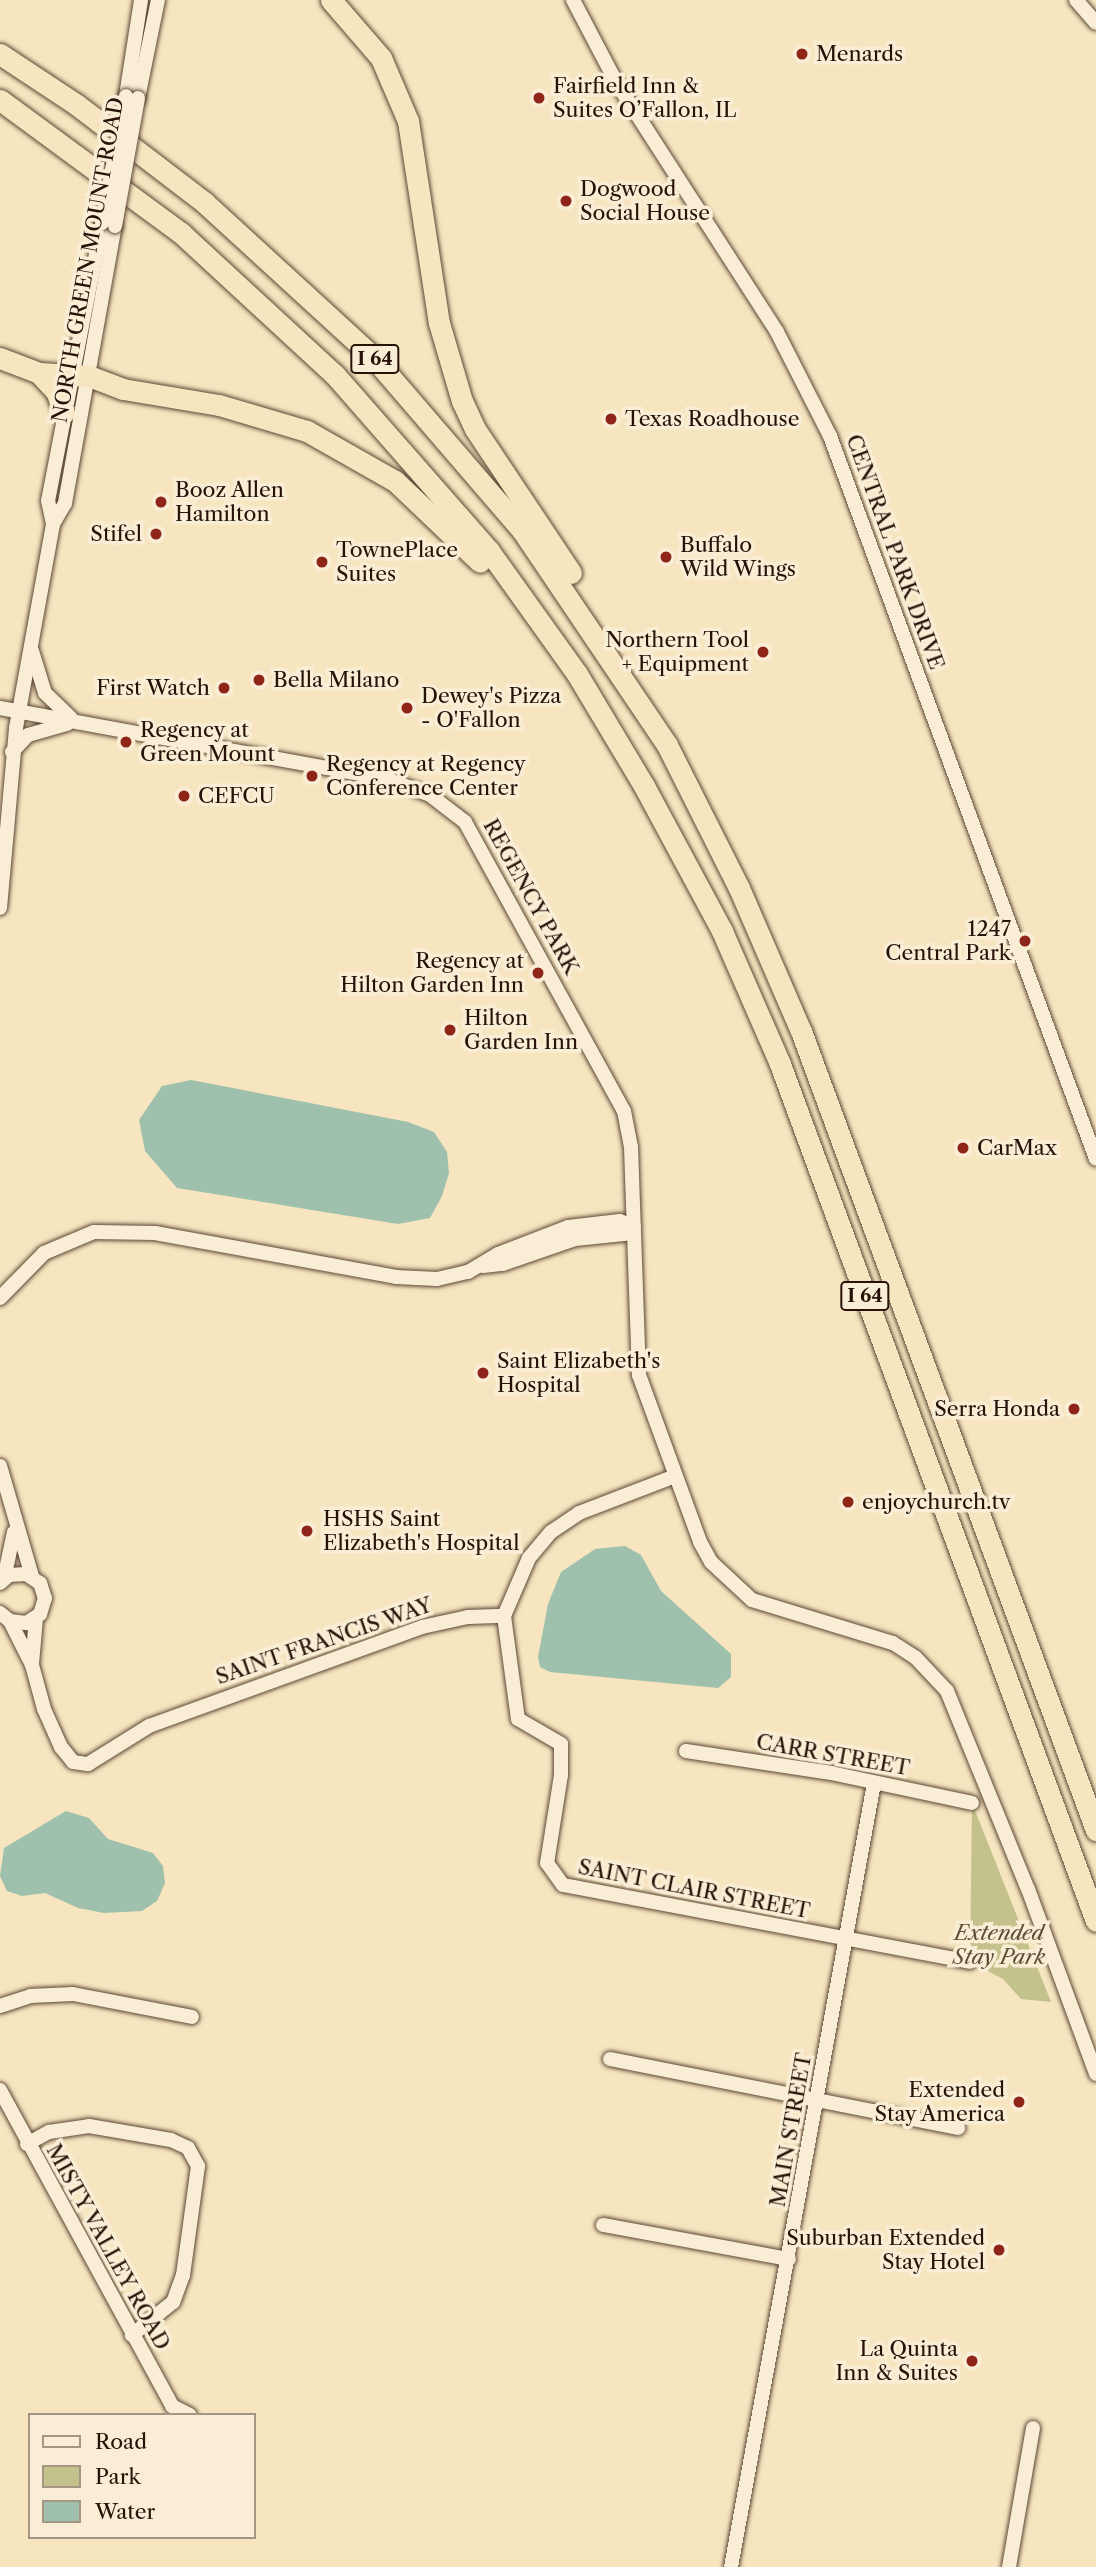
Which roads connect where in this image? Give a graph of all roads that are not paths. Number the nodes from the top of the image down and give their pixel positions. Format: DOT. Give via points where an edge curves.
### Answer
graph roads {
  1 [pos="141,0"];
  2 [pos="158,0"];
  3 [pos="331,0"];
  4 [pos="573,0"];
  5 [pos="1076,0"];
  6 [pos="1096,23"];
  7 [pos="0,54"];
  8 [pos="132,97"];
  9 [pos="0,100"];
  10 [pos="0,358"];
  11 [pos="39,373"];
  12 [pos="81,374"];
  13 [pos="64,413"];
  14 [pos="53,524"];
  15 [pos="30,646"];
  16 [pos="587,694"];
  17 [pos="0,708"];
  18 [pos="18,711"];
  19 [pos="76,722"];
  20 [pos="667,745"];
  21 [pos="11,753"];
  22 [pos="9,770"];
  23 [pos="0,788"];
  24 [pos="0,908"];
  25 [pos="1096,1158"];
  26 [pos="634,1227"];
  27 [pos="0,1297"];
  28 [pos="0,1466"];
  29 [pos="673,1477"];
  30 [pos="14,1519"];
  31 [pos="0,1562"];
  32 [pos="32,1576"];
  33 [pos="1,1582"];
  34 [pos="504,1616"];
  35 [pos="36,1618"];
  36 [pos="3,1620"];
  37 [pos="32,1665"];
  38 [pos="36,1680"];
  39 [pos="686,1751"];
  40 [pos="874,1783"];
  41 [pos="972,1803"];
  42 [pos="1096,1830"];
  43 [pos="1096,1921"];
  44 [pos="847,1939"];
  45 [pos="970,1962"];
  46 [pos="0,2006"];
  47 [pos="192,2017"];
  48 [pos="610,2059"];
  49 [pos="1096,2074"];
  50 [pos="0,2090"];
  51 [pos="818,2100"];
  52 [pos="958,2128"];
  53 [pos="27,2144"];
  54 [pos="603,2224"];
  55 [pos="789,2259"];
  56 [pos="132,2334"];
  57 [pos="186,2413"];
  58 [pos="1033,2428"];
  59 [pos="731,2567"];
  60 [pos="1009,2567"];
  1 -- 8 [label="street, NORTH GREEN MOUNT ROAD"];
  2 -- 8 [label="street, NORTH GREEN MOUNT ROAD"];
  3 -- 20 [label="highway" via="381,58 408,121 439,323 462,401 475,429 580,586 657,715"];
  4 -- 25 [label="street, CENTRAL PARK DRIVE" via="616,82 778,332 830,436"];
  5 -- 6 [label="street"];
  7 -- 20 [label="highway, I 64" via="88,113 205,204 374,358 522,530 600,639"];
  8 -- 12 [label="street, NORTH GREEN MOUNT ROAD, bridge"];
  9 -- 16 [label="highway, I 64" via="181,233 335,374 481,542"];
  10 -- 11 [label="highway"];
  11 -- 12 [label="highway"];
  11 -- 13 [label="highway" via="56,391"];
  12 -- 13 [label="street, NORTH GREEN MOUNT ROAD"];
  12 -- 14 [label="street, NORTH GREEN MOUNT ROAD" via="65,503"];
  12 -- 16 [label="highway" via="123,389 219,405 307,431 395,481 470,549 566,675"];
  13 -- 14 [label="street, NORTH GREEN MOUNT ROAD" via="48,501"];
  14 -- 15 [label="street, NORTH GREEN MOUNT ROAD"];
  15 -- 18 [label="street, NORTH GREEN MOUNT ROAD"];
  15 -- 19 [label="street" via="45,693"];
  16 -- 43 [label="highway, I 64" via="686,856 751,993"];
  17 -- 18 [label="street, REGENCY PARK"];
  18 -- 19 [label="street, REGENCY PARK"];
  18 -- 21 [label="street, NORTH GREEN MOUNT ROAD"];
  19 -- 21 [label="street" via="28,735"];
  19 -- 26 [label="street, REGENCY PARK" via="387,779 410,785 450,808 476,838 620,1102 630,1135"];
  20 -- 42 [label="highway, I 64" via="739,888 801,1031"];
  21 -- 22 [label="street, NORTH GREEN MOUNT ROAD"];
  22 -- 23 [label="street, NORTH GREEN MOUNT ROAD"];
  22 -- 24 [label="street, NORTH GREEN MOUNT ROAD" via="11,803"];
  26 -- 27 [label="street" via="616,1221 568,1227 454,1276 417,1279 115,1230 78,1236 52,1248 27,1265"];
  26 -- 29 [label="street, REGENCY PARK" via="639,1375"];
  28 -- 30 [label="street"];
  29 -- 34 [label="street" via="579,1513 551,1532 529,1558"];
  29 -- 49 [label="street, REGENCY PARK" via="711,1562 752,1600 779,1612 893,1643 916,1658 947,1691 960,1714"];
  30 -- 31 [label="street"];
  30 -- 32 [label="street"];
  30 -- 33 [label="street" via="12,1561"];
  32 -- 33 [label="street" via="15,1573"];
  32 -- 35 [label="street, SAINT FRANCIS WAY" via="45,1593 43,1609"];
  34 -- 38 [label="street, SAINT FRANCIS WAY" via="468,1617 422,1627 149,1726 88,1764 77,1764 61,1747"];
  34 -- 44 [label="street, SAINT CLAIR STREET" via="517,1719 561,1744 561,1775 547,1863 563,1885"];
  35 -- 36 [label="street" via="26,1623"];
  35 -- 37 [label="street, SAINT FRANCIS WAY"];
  36 -- 37 [label="street, SAINT FRANCIS WAY"];
  36 -- 38 [label="street, SAINT FRANCIS WAY"];
  37 -- 38 [label="street, SAINT FRANCIS WAY"];
  39 -- 40 [label="street, CARR STREET"];
  40 -- 41 [label="street, CARR STREET"];
  40 -- 44 [label="street, MAIN STREET"];
  44 -- 45 [label="street, SAINT CLAIR STREET"];
  44 -- 51 [label="street, MAIN STREET"];
  46 -- 47 [label="street" via="30,1996 73,1994"];
  48 -- 51 [label="street"];
  50 -- 53 [label="street, MISTY VALLEY ROAD"];
  51 -- 52 [label="street"];
  51 -- 55 [label="street, MAIN STREET"];
  53 -- 56 [label="street, MISTY VALLEY ROAD"];
  53 -- 56 [label="street" via="49,2132 89,2126 171,2140 188,2148 198,2166 183,2275 173,2301"];
  54 -- 55 [label="street"];
  55 -- 59 [label="street, MAIN STREET"];
  56 -- 57 [label="street, MISTY VALLEY ROAD" via="172,2406"];
  58 -- 60 [label="street"];
}
